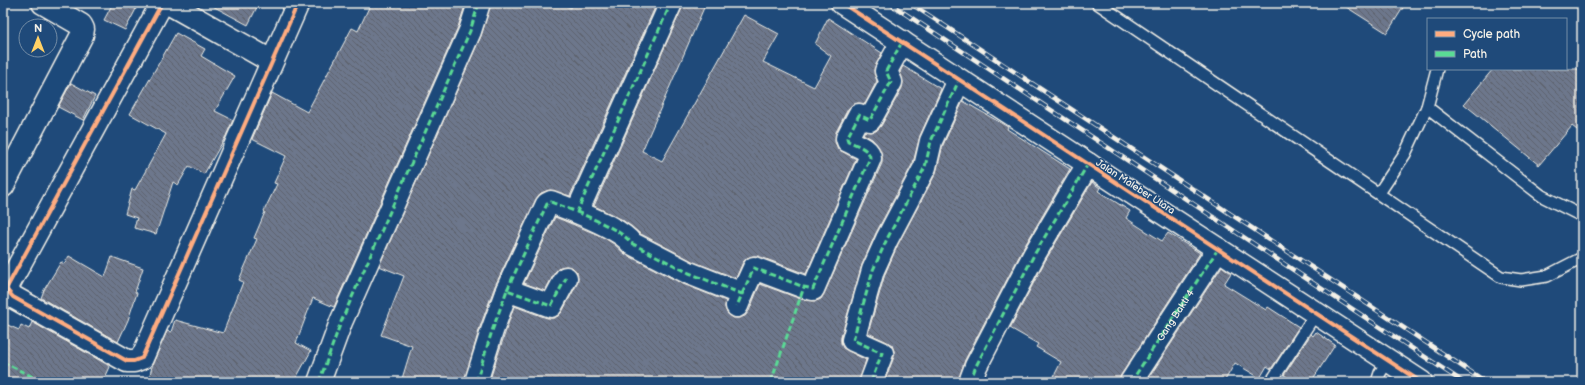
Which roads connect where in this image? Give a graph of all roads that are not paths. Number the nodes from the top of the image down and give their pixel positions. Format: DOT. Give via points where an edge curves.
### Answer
graph roads {
  1 [pos="44,3"];
  2 [pos="162,3"];
  3 [pos="168,3"];
  4 [pos="298,3"];
  5 [pos="479,3"];
  6 [pos="671,3"];
  7 [pos="842,3"];
  8 [pos="1097,3"];
  9 [pos="902,42"];
  10 [pos="271,61"];
  11 [pos="1438,70"];
  12 [pos="959,80"];
  13 [pos="1427,107"];
  14 [pos="1088,164"];
  15 [pos="3,186"];
  16 [pos="1379,193"];
  17 [pos="577,212"];
  18 [pos="1582,216"];
  19 [pos="1218,249"];
  20 [pos="1582,258"];
  21 [pos="566,278"];
  22 [pos="507,290"];
  23 [pos="1316,313"];
  24 [pos="1388,361"];
  25 [pos="1415,380"];
  26 [pos="319,382"];
  27 [pos="476,382"];
  28 [pos="871,382"];
  29 [pos="970,382"];
  30 [pos="1131,382"];
  31 [pos="1271,382"];
  32 [pos="1377,382"];
  1 -- 15 [label="street" via="81,24 82,35"];
  2 -- 10 [label="street" via="6,289 13,297 127,361 142,358"];
  3 -- 10 [label="street"];
  4 -- 10 [label="street"];
  5 -- 26 [label="street" via="470,31 342,322"];
  6 -- 17 [label="street"];
  7 -- 9 [label="street, Jalan Maleber Utara"];
  8 -- 16 [label="lane"];
  9 -- 12 [label="street, Jalan Maleber Utara"];
  9 -- 17 [label="street" via="886,71 891,82 870,120 859,115 847,138 867,151 870,158 813,289 754,268 740,300"];
  11 -- 13 [label="lane"];
  12 -- 14 [label="street, Jalan Maleber Utara"];
  12 -- 28 [label="street" via="931,141 924,167 873,270 853,340 882,353"];
  13 -- 16 [label="lane" via="1404,154"];
  13 -- 18 [label="lane" via="1542,196"];
  14 -- 19 [label="street, Jalan Maleber Utara"];
  14 -- 29 [label="street" via="1034,255"];
  16 -- 20 [label="lane" via="1501,277 1521,280 1548,276"];
  17 -- 22 [label="street" via="551,202 547,204"];
  19 -- 23 [label="street, Jalan Maleber Utara"];
  19 -- 30 [label="street, Gang Bakti 4"];
  21 -- 22 [label="street" via="552,306"];
  22 -- 27 [label="street"];
  23 -- 24 [label="street, Jalan Maleber Utara"];
  23 -- 31 [label="lane"];
  24 -- 25 [label="street, Jalan Maleber Utara"];
  24 -- 32 [label="lane"];
}
